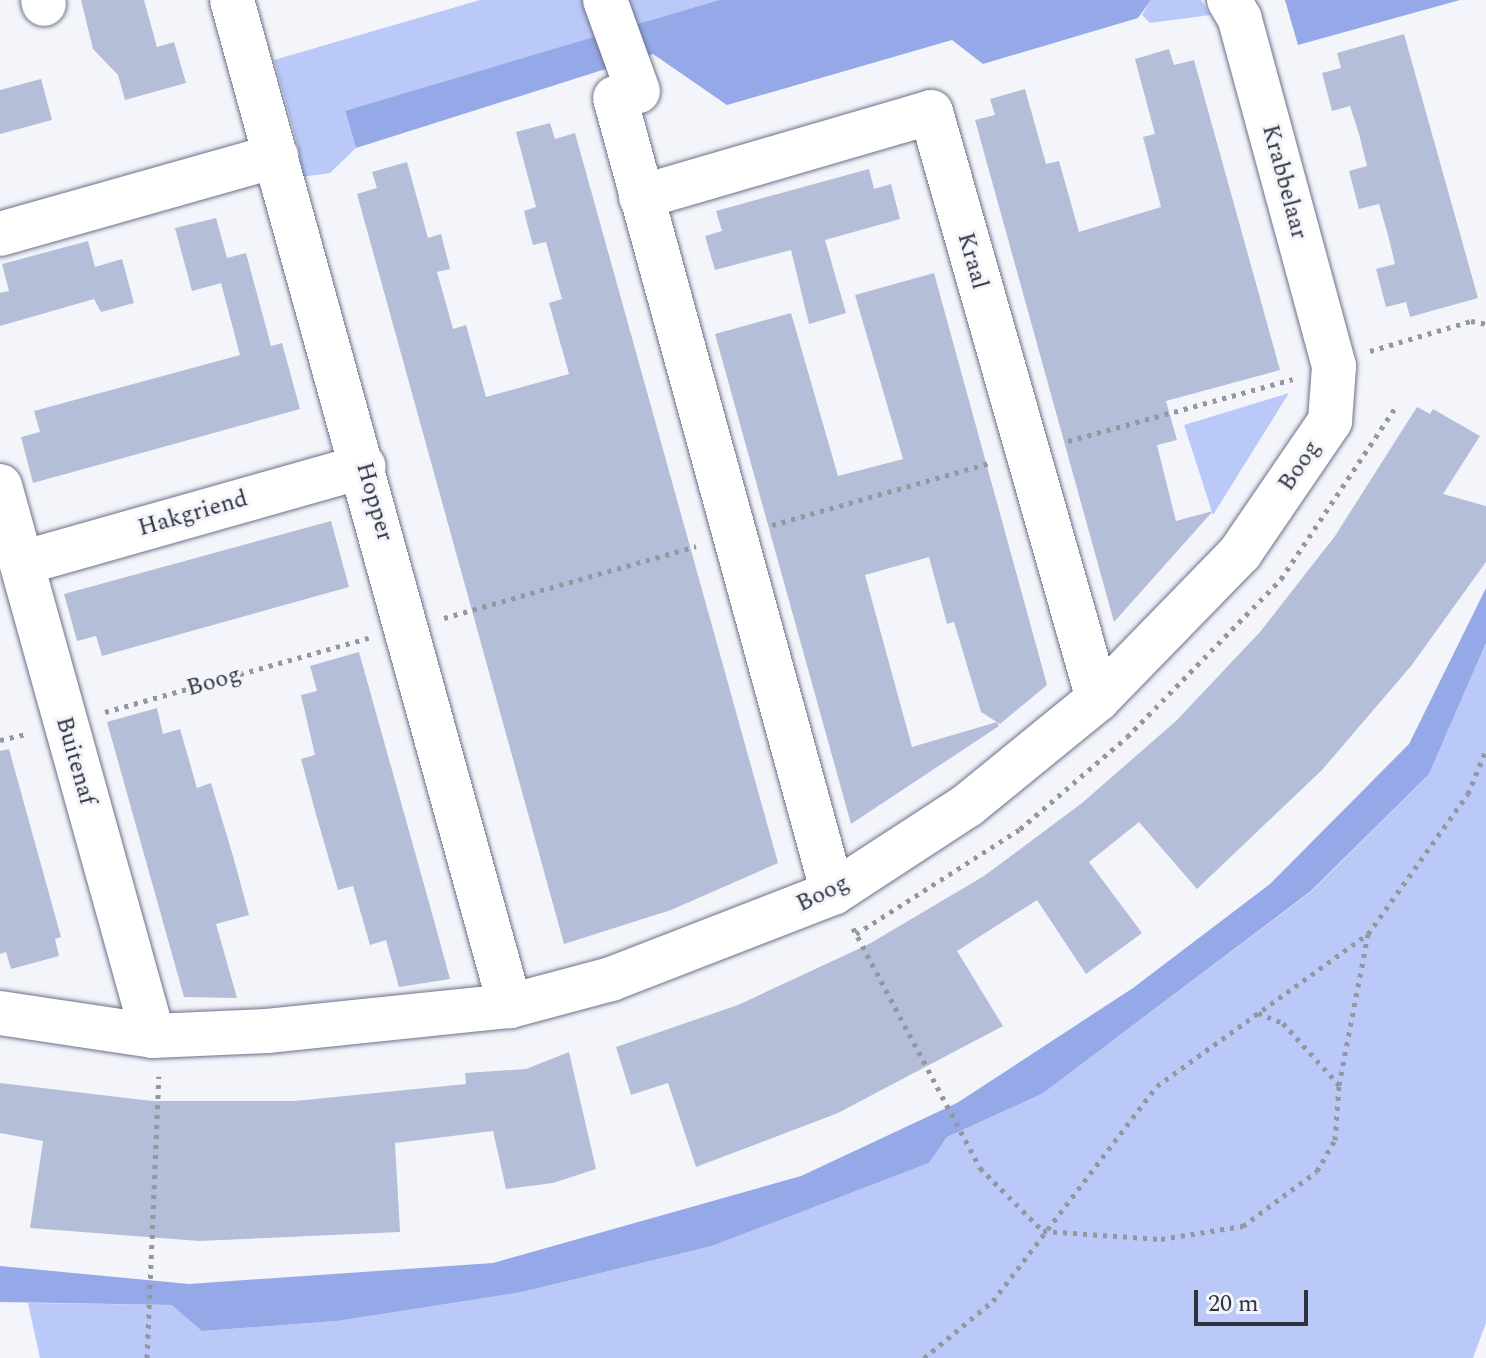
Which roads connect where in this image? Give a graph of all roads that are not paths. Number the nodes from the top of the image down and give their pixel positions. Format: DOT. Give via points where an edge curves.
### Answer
graph roads {
  1 [pos="232,0"];
  2 [pos="1229,0"];
  3 [pos="606,6"];
  4 [pos="276,156"];
  5 [pos="641,197"];
  6 [pos="0,234"];
  7 [pos="1334,366"];
  8 [pos="364,466"];
  9 [pos="0,486"];
  10 [pos="22,563"];
  11 [pos="1098,699"];
  12 [pos="833,893"];
  13 [pos="510,1006"];
  14 [pos="0,1013"];
  15 [pos="153,1036"];
  1 -- 4 [label="street, Hopper"];
  2 -- 7 [label="street, Krabbelaar" via="1240,19"];
  3 -- 5 [label="street" via="628,89"];
  4 -- 6 [label="street"];
  4 -- 8 [label="street, Hopper"];
  5 -- 11 [label="street, Kraal" via="931,112"];
  5 -- 12 [label="street"];
  7 -- 11 [label="street, Boog" via="1330,421 1240,553"];
  8 -- 10 [label="street, Hakgriend"];
  8 -- 13 [label="street, Hopper"];
  9 -- 10 [label="street, Buitenaf"];
  10 -- 15 [label="street, Buitenaf"];
  11 -- 12 [label="street, Boog" via="968,805"];
  12 -- 13 [label="street, Boog" via="611,979"];
  13 -- 15 [label="street, Boog" via="267,1031"];
  14 -- 15 [label="street, Boog"];
}
